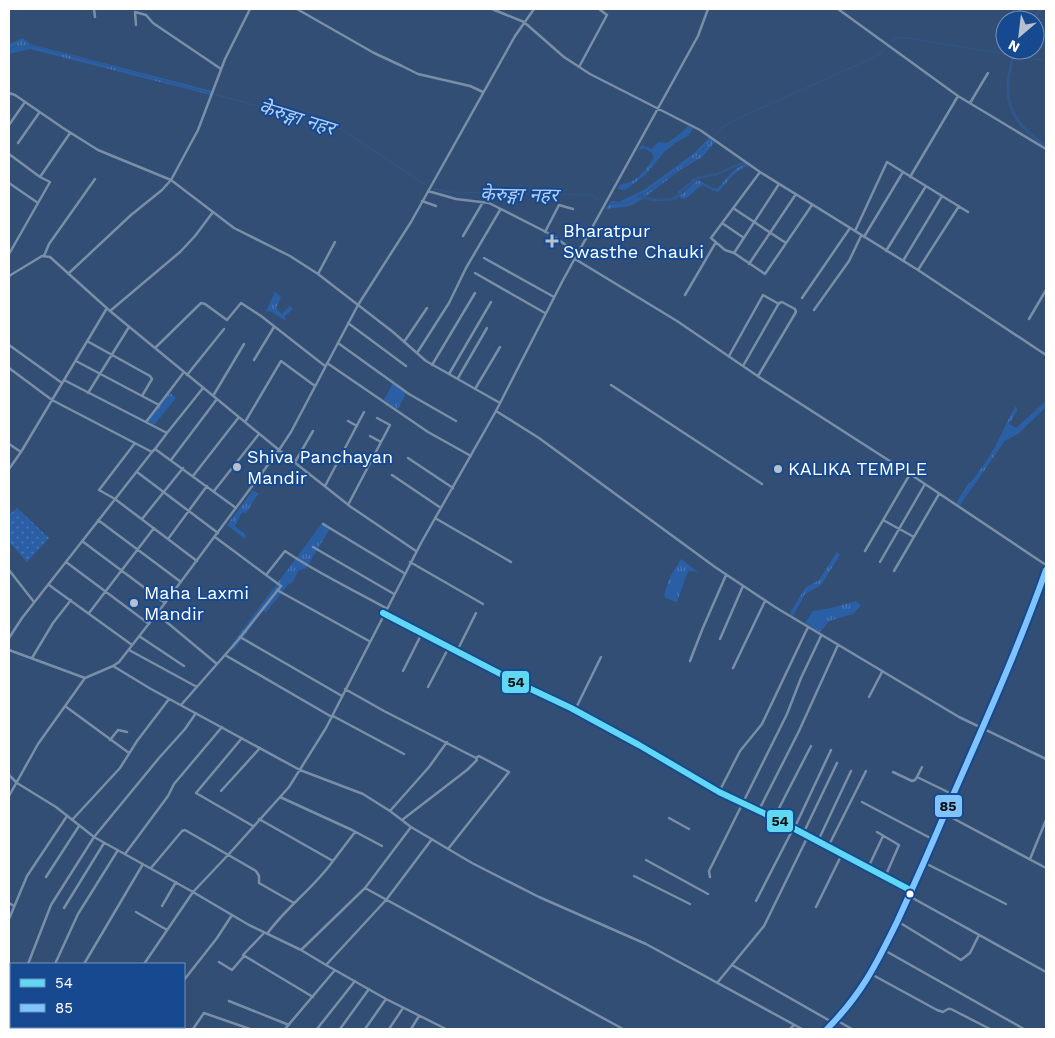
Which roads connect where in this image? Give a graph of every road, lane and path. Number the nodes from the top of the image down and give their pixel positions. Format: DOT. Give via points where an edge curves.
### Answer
graph roads {
  1 [pos="94,9"];
  2 [pos="143,9"];
  3 [pos="250,9"];
  4 [pos="297,9"];
  5 [pos="492,9"];
  6 [pos="534,9"];
  7 [pos="599,9"];
  8 [pos="708,9"];
  9 [pos="838,9"];
  10 [pos="144,14"];
  11 [pos="95,17"];
  12 [pos="524,22"];
  13 [pos="136,25"];
  14 [pos="579,67"];
  15 [pos="221,69"];
  16 [pos="988,73"];
  17 [pos="483,92"];
  18 [pos="9,93"];
  19 [pos="958,96"];
  20 [pos="25,102"];
  21 [pos="970,103"];
  22 [pos="658,108"];
  23 [pos="39,112"];
  24 [pos="9,124"];
  25 [pos="70,133"];
  26 [pos="18,143"];
  27 [pos="1046,149"];
  28 [pos="9,154"];
  29 [pos="760,172"];
  30 [pos="903,172"];
  31 [pos="910,176"];
  32 [pos="40,177"];
  33 [pos="95,179"];
  34 [pos="172,180"];
  35 [pos="9,183"];
  36 [pos="780,184"];
  37 [pos="926,186"];
  38 [pos="428,191"];
  39 [pos="796,194"];
  40 [pos="942,196"];
  41 [pos="422,201"];
  42 [pos="483,202"];
  43 [pos="38,203"];
  44 [pos="812,205"];
  45 [pos="436,206"];
  46 [pos="958,206"];
  47 [pos="733,208"];
  48 [pos="573,209"];
  49 [pos="500,210"];
  50 [pos="213,212"];
  51 [pos="968,212"];
  52 [pos="754,222"];
  53 [pos="722,223"];
  54 [pos="850,228"];
  55 [pos="854,231"];
  56 [pos="546,232"];
  57 [pos="770,232"];
  58 [pos="463,236"];
  59 [pos="863,236"];
  60 [pos="744,238"];
  61 [pos="335,242"];
  62 [pos="716,242"];
  63 [pos="786,243"];
  64 [pos="886,250"];
  65 [pos="734,253"];
  66 [pos="9,254"];
  67 [pos="578,254"];
  68 [pos="44,256"];
  69 [pos="484,258"];
  70 [pos="575,259"];
  71 [pos="903,260"];
  72 [pos="749,264"];
  73 [pos="918,270"];
  74 [pos="475,273"];
  75 [pos="68,274"];
  76 [pos="318,274"];
  77 [pos="9,276"];
  78 [pos="1046,290"];
  79 [pos="475,293"];
  80 [pos="685,295"];
  81 [pos="554,297"];
  82 [pos="802,298"];
  83 [pos="492,302"];
  84 [pos="779,304"];
  85 [pos="358,305"];
  86 [pos="426,308"];
  87 [pos="109,310"];
  88 [pos="814,310"];
  89 [pos="546,313"];
  90 [pos="1029,319"];
  91 [pos="348,323"];
  92 [pos="129,327"];
  93 [pos="274,327"];
  94 [pos="487,328"];
  95 [pos="224,329"];
  96 [pos="87,341"];
  97 [pos="404,342"];
  98 [pos="338,343"];
  99 [pos="244,344"];
  100 [pos="9,345"];
  101 [pos="500,347"];
  102 [pos="155,348"];
  103 [pos="417,353"];
  104 [pos="112,354"];
  105 [pos="1046,354"];
  106 [pos="729,356"];
  107 [pos="76,360"];
  108 [pos="254,360"];
  109 [pos="326,364"];
  110 [pos="432,365"];
  111 [pos="406,366"];
  112 [pos="743,366"];
  113 [pos="9,368"];
  114 [pos="186,373"];
  115 [pos="100,374"];
  116 [pos="449,374"];
  117 [pos="758,376"];
  118 [pos="458,378"];
  119 [pos="63,382"];
  120 [pos="611,385"];
  121 [pos="314,386"];
  122 [pos="203,388"];
  123 [pos="475,388"];
  124 [pos="88,393"];
  125 [pos="142,396"];
  126 [pos="213,396"];
  127 [pos="217,399"];
  128 [pos="52,400"];
  129 [pos="500,403"];
  130 [pos="159,405"];
  131 [pos="496,411"];
  132 [pos="364,412"];
  133 [pos="239,417"];
  134 [pos="377,418"];
  135 [pos="348,421"];
  136 [pos="456,421"];
  137 [pos="146,422"];
  138 [pos="244,422"];
  139 [pos="357,426"];
  140 [pos="313,431"];
  141 [pos="167,433"];
  142 [pos="259,434"];
  143 [pos="370,436"];
  144 [pos="381,442"];
  145 [pos="135,443"];
  146 [pos="9,444"];
  147 [pos="155,449"];
  148 [pos="279,450"];
  149 [pos="21,452"];
  150 [pos="152,452"];
  151 [pos="471,456"];
  152 [pos="408,458"];
  153 [pos="171,460"];
  154 [pos="294,462"];
  155 [pos="183,468"];
  156 [pos="9,469"];
  157 [pos="136,472"];
  158 [pos="910,474"];
  159 [pos="392,475"];
  160 [pos="193,476"];
  161 [pos="762,484"];
  162 [pos="925,484"];
  163 [pos="207,486"];
  164 [pos="325,486"];
  165 [pos="453,488"];
  166 [pos="214,491"];
  167 [pos="164,493"];
  168 [pos="939,494"];
  169 [pos="114,499"];
  170 [pos="348,505"];
  171 [pos="236,508"];
  172 [pos="441,508"];
  173 [pos="189,512"];
  174 [pos="435,518"];
  175 [pos="142,519"];
  176 [pos="98,520"];
  177 [pos="883,520"];
  178 [pos="323,524"];
  179 [pos="154,528"];
  180 [pos="899,529"];
  181 [pos="218,533"];
  182 [pos="215,537"];
  183 [pos="914,537"];
  184 [pos="168,539"];
  185 [pos="82,541"];
  186 [pos="313,547"];
  187 [pos="138,549"];
  188 [pos="416,551"];
  189 [pos="865,552"];
  190 [pos="197,561"];
  191 [pos="66,562"];
  192 [pos="410,562"];
  193 [pos="511,562"];
  194 [pos="880,562"];
  195 [pos="1046,565"];
  196 [pos="9,570"];
  197 [pos="122,570"];
  198 [pos="1046,570"];
  199 [pos="894,571"];
  200 [pos="404,573"];
  201 [pos="266,575"];
  202 [pos="726,575"];
  203 [pos="181,582"];
  204 [pos="49,585"];
  205 [pos="743,586"];
  206 [pos="277,590"];
  207 [pos="105,591"];
  208 [pos="394,594"];
  209 [pos="71,600"];
  210 [pos="765,600"];
  211 [pos="34,603"];
  212 [pos="165,603"];
  213 [pos="482,604"];
  214 [pos="386,608"];
  215 [pos="89,613"];
  216 [pos="383,613"];
  217 [pos="157,614"];
  218 [pos="476,614"];
  219 [pos="149,624"];
  220 [pos="808,627"];
  221 [pos="422,633"];
  222 [pos="139,636"];
  223 [pos="821,636"];
  224 [pos="240,637"];
  225 [pos="9,638"];
  226 [pos="720,638"];
  227 [pos="369,641"];
  228 [pos="132,645"];
  229 [pos="838,645"];
  230 [pos="449,648"];
  231 [pos="9,650"];
  232 [pos="129,650"];
  233 [pos="457,651"];
  234 [pos="225,655"];
  235 [pos="601,657"];
  236 [pos="32,658"];
  237 [pos="690,661"];
  238 [pos="217,664"];
  239 [pos="113,666"];
  240 [pos="184,666"];
  241 [pos="733,668"];
  242 [pos="403,672"];
  243 [pos="882,672"];
  244 [pos="85,678"];
  245 [pos="197,687"];
  246 [pos="428,687"];
  247 [pos="345,689"];
  248 [pos="342,696"];
  249 [pos="870,697"];
  250 [pos="169,699"];
  251 [pos="181,705"];
  252 [pos="65,706"];
  253 [pos="575,710"];
  254 [pos="196,713"];
  255 [pos="332,717"];
  256 [pos="222,727"];
  257 [pos="982,729"];
  258 [pos="127,732"];
  259 [pos="242,738"];
  260 [pos="110,740"];
  261 [pos="447,742"];
  262 [pos="811,746"];
  263 [pos="260,748"];
  264 [pos="831,750"];
  265 [pos="129,753"];
  266 [pos="404,754"];
  267 [pos="476,758"];
  268 [pos="1046,760"];
  269 [pos="837,763"];
  270 [pos="922,767"];
  271 [pos="300,770"];
  272 [pos="851,771"];
  273 [pos="866,771"];
  274 [pos="893,772"];
  275 [pos="9,775"];
  276 [pos="917,778"];
  277 [pos="17,783"];
  278 [pos="221,791"];
  279 [pos="719,792"];
  280 [pos="954,794"];
  281 [pos="9,796"];
  282 [pos="280,797"];
  283 [pos="862,802"];
  284 [pos="742,803"];
  285 [pos="759,810"];
  286 [pos="390,811"];
  287 [pos="945,814"];
  288 [pos="67,816"];
  289 [pos="669,818"];
  290 [pos="774,818"];
  291 [pos="259,819"];
  292 [pos="72,820"];
  293 [pos="402,820"];
  294 [pos="1046,820"];
  295 [pos="79,826"];
  296 [pos="253,826"];
  297 [pos="411,827"];
  298 [pos="689,829"];
  299 [pos="794,829"];
  300 [pos="355,832"];
  301 [pos="877,832"];
  302 [pos="803,834"];
  303 [pos="808,836"];
  304 [pos="884,836"];
  305 [pos="94,837"];
  306 [pos="432,839"];
  307 [pos="935,840"];
  308 [pos="818,842"];
  309 [pos="104,843"];
  310 [pos="382,846"];
  311 [pos="828,847"];
  312 [pos="448,849"];
  313 [pos="118,850"];
  314 [pos="125,854"];
  315 [pos="842,854"];
  316 [pos="228,855"];
  317 [pos="1030,859"];
  318 [pos="646,860"];
  319 [pos="333,861"];
  320 [pos="925,863"];
  321 [pos="143,864"];
  322 [pos="151,868"];
  323 [pos="868,868"];
  324 [pos="1046,868"];
  325 [pos="634,876"];
  326 [pos="46,877"];
  327 [pos="710,877"];
  328 [pos="885,877"];
  329 [pos="176,882"];
  330 [pos="365,888"];
  331 [pos="912,891"];
  332 [pos="193,892"];
  333 [pos="708,894"];
  334 [pos="909,896"];
  335 [pos="386,900"];
  336 [pos="756,901"];
  337 [pos="294,902"];
  338 [pos="9,903"];
  339 [pos="690,904"];
  340 [pos="1006,904"];
  341 [pos="14,906"];
  342 [pos="162,906"];
  343 [pos="816,907"];
  344 [pos="64,908"];
  345 [pos="136,912"];
  346 [pos="232,915"];
  347 [pos="9,919"];
  348 [pos="897,921"];
  349 [pos="167,930"];
  350 [pos="265,933"];
  351 [pos="979,935"];
  352 [pos="301,950"];
  353 [pos="884,950"];
  354 [pos="244,956"];
  355 [pos="219,962"];
  356 [pos="28,963"];
  357 [pos="54,963"];
  358 [pos="85,963"];
  359 [pos="145,963"];
  360 [pos="732,965"];
  361 [pos="326,966"];
  362 [pos="335,970"];
  363 [pos="1046,972"];
  364 [pos="871,974"];
  365 [pos="185,979"];
  366 [pos="355,981"];
  367 [pos="718,983"];
  368 [pos="369,990"];
  369 [pos="313,997"];
  370 [pos="386,999"];
  371 [pos="228,1001"];
  372 [pos="404,1008"];
  373 [pos="419,1016"];
  374 [pos="835,1022"];
  375 [pos="436,1024"];
  376 [pos="289,1025"];
  377 [pos="794,1025"];
  378 [pos="52,1028"];
  379 [pos="70,1028"];
  380 [pos="75,1029"];
  381 [pos="193,1029"];
  382 [pos="250,1029"];
  383 [pos="285,1029"];
  384 [pos="317,1029"];
  385 [pos="340,1029"];
  386 [pos="365,1029"];
  387 [pos="389,1029"];
  388 [pos="410,1029"];
  389 [pos="433,1029"];
  390 [pos="446,1029"];
  391 [pos="623,1029"];
  392 [pos="790,1029"];
  393 [pos="802,1029"];
  394 [pos="827,1029"];
  395 [pos="852,1029"];
  396 [pos="990,1029"];
  397 [pos="1024,1029"];
  1 -- 11 [label="street"];
  2 -- 10 [label="street"];
  3 -- 15 [label="street"];
  4 -- 17 [label="street" via="418,74"];
  5 -- 12 [label="street"];
  6 -- 12 [label="street"];
  7 -- 14 [label="street" via="607,15"];
  8 -- 22 [label="street" via="698,36"];
  9 -- 19 [label="street"];
  10 -- 13 [label="street" via="135,12"];
  10 -- 15 [label="street"];
  12 -- 14 [label="street"];
  12 -- 17 [label="street"];
  14 -- 22 [label="street"];
  15 -- 34 [label="street" via="198,130"];
  16 -- 21 [label="street"];
  17 -- 38 [label="street"];
  18 -- 20 [label="street"];
  19 -- 21 [label="street"];
  19 -- 31 [label="street"];
  20 -- 23 [label="street"];
  20 -- 24 [label="street"];
  21 -- 27 [label="street"];
  22 -- 29 [label="street" via="700,130"];
  22 -- 67 [label="street"];
  23 -- 25 [label="street"];
  23 -- 26 [label="street"];
  25 -- 32 [label="street"];
  25 -- 34 [label="street" via="98,150"];
  28 -- 32 [label="street"];
  29 -- 36 [label="street"];
  29 -- 47 [label="street"];
  30 -- 31 [label="street"];
  30 -- 55 [label="street" via="887,162"];
  30 -- 59 [label="street"];
  31 -- 37 [label="street"];
  32 -- 43 [label="street" via="50,182"];
  33 -- 68 [label="street"];
  34 -- 50 [label="street"];
  34 -- 75 [label="street"];
  35 -- 43 [label="street"];
  36 -- 39 [label="street"];
  36 -- 52 [label="street"];
  37 -- 40 [label="street"];
  37 -- 64 [label="street"];
  38 -- 41 [label="street"];
  38 -- 42 [label="street"];
  39 -- 44 [label="street"];
  39 -- 57 [label="street"];
  40 -- 46 [label="street"];
  40 -- 71 [label="street"];
  41 -- 45 [label="street"];
  41 -- 85 [label="street"];
  42 -- 49 [label="street"];
  42 -- 58 [label="street"];
  43 -- 66 [label="street"];
  44 -- 54 [label="street"];
  44 -- 63 [label="street"];
  46 -- 51 [label="street"];
  46 -- 73 [label="street"];
  47 -- 52 [label="street"];
  47 -- 53 [label="street"];
  48 -- 56 [label="street" via="559,206"];
  49 -- 56 [label="street"];
  49 -- 103 [label="street" via="449,303"];
  50 -- 76 [label="street" via="234,228"];
  50 -- 87 [label="street" via="180,252"];
  52 -- 57 [label="street"];
  52 -- 60 [label="street"];
  53 -- 60 [label="street"];
  53 -- 62 [label="street" via="711,238"];
  54 -- 55 [label="street"];
  54 -- 82 [label="street"];
  55 -- 59 [label="street"];
  56 -- 67 [label="street"];
  57 -- 63 [label="street"];
  57 -- 72 [label="street"];
  59 -- 64 [label="street"];
  59 -- 88 [label="street"];
  60 -- 65 [label="street"];
  61 -- 76 [label="street"];
  62 -- 65 [label="street"];
  62 -- 80 [label="street"];
  63 -- 72 [label="street" via="765,274"];
  64 -- 71 [label="street"];
  65 -- 72 [label="street"];
  67 -- 70 [label="street"];
  68 -- 75 [label="street" via="50,257"];
  68 -- 77 [label="street"];
  69 -- 81 [label="street"];
  70 -- 81 [label="street"];
  70 -- 106 [label="street"];
  71 -- 73 [label="street"];
  73 -- 105 [label="street"];
  74 -- 89 [label="street"];
  75 -- 87 [label="street"];
  76 -- 85 [label="street"];
  78 -- 90 [label="street"];
  79 -- 110 [label="street"];
  81 -- 89 [label="street"];
  83 -- 116 [label="street"];
  84 -- 106 [label="street" via="763,295"];
  84 -- 112 [label="street"];
  84 -- 117 [label="street" via="782,302 796,312"];
  85 -- 91 [label="street"];
  85 -- 97 [label="street"];
  86 -- 97 [label="street"];
  87 -- 92 [label="street"];
  87 -- 96 [label="street"];
  89 -- 129 [label="street"];
  91 -- 98 [label="street"];
  91 -- 111 [label="street"];
  92 -- 102 [label="street"];
  92 -- 104 [label="street"];
  93 -- 102 [label="street" via="243,304 239,304 227,320 201,303"];
  93 -- 108 [label="street"];
  93 -- 109 [label="street"];
  94 -- 118 [label="street"];
  95 -- 114 [label="street"];
  96 -- 104 [label="street"];
  96 -- 107 [label="street"];
  97 -- 103 [label="street"];
  98 -- 109 [label="street"];
  98 -- 136 [label="street" via="410,394"];
  99 -- 126 [label="street"];
  100 -- 119 [label="street"];
  101 -- 123 [label="street"];
  102 -- 114 [label="street"];
  103 -- 110 [label="street"];
  104 -- 115 [label="street"];
  104 -- 125 [label="street" via="150,376 152,379"];
  106 -- 112 [label="street"];
  107 -- 115 [label="street"];
  107 -- 119 [label="street"];
  109 -- 121 [label="street"];
  109 -- 151 [label="street" via="428,432"];
  110 -- 116 [label="street"];
  112 -- 117 [label="street"];
  113 -- 128 [label="street"];
  114 -- 122 [label="street"];
  114 -- 130 [label="street"];
  115 -- 124 [label="street"];
  115 -- 125 [label="street"];
  116 -- 118 [label="street"];
  117 -- 158 [label="street"];
  118 -- 123 [label="street"];
  119 -- 124 [label="street"];
  119 -- 128 [label="street"];
  120 -- 161 [label="street"];
  121 -- 138 [label="street" via="281,361"];
  121 -- 148 [label="street"];
  122 -- 126 [label="street"];
  122 -- 141 [label="street"];
  123 -- 129 [label="street"];
  124 -- 137 [label="street"];
  125 -- 130 [label="street"];
  126 -- 127 [label="street"];
  127 -- 133 [label="street"];
  127 -- 153 [label="street"];
  128 -- 145 [label="street"];
  128 -- 149 [label="street"];
  129 -- 131 [label="street"];
  130 -- 137 [label="street"];
  131 -- 151 [label="street"];
  131 -- 202 [label="street"];
  132 -- 139 [label="street"];
  133 -- 138 [label="street"];
  133 -- 160 [label="street"];
  134 -- 144 [label="street" via="390,425"];
  135 -- 139 [label="street"];
  137 -- 141 [label="street"];
  138 -- 142 [label="street"];
  139 -- 164 [label="street"];
  140 -- 154 [label="street"];
  141 -- 147 [label="street"];
  142 -- 148 [label="street"];
  142 -- 166 [label="street"];
  143 -- 144 [label="street"];
  144 -- 170 [label="street"];
  145 -- 150 [label="street"];
  145 -- 169 [label="street" via="99,490"];
  146 -- 149 [label="street"];
  147 -- 150 [label="street"];
  147 -- 153 [label="street"];
  148 -- 154 [label="street"];
  148 -- 171 [label="street"];
  149 -- 156 [label="street"];
  150 -- 157 [label="street"];
  151 -- 165 [label="street"];
  152 -- 165 [label="street"];
  153 -- 155 [label="street"];
  154 -- 164 [label="street"];
  155 -- 160 [label="street"];
  155 -- 167 [label="street"];
  157 -- 167 [label="street"];
  157 -- 169 [label="street"];
  158 -- 162 [label="street"];
  158 -- 177 [label="street"];
  159 -- 172 [label="street"];
  160 -- 163 [label="street"];
  162 -- 168 [label="street"];
  162 -- 180 [label="street"];
  163 -- 166 [label="street"];
  163 -- 173 [label="street"];
  164 -- 170 [label="street"];
  165 -- 172 [label="street"];
  166 -- 171 [label="street"];
  167 -- 173 [label="street"];
  167 -- 175 [label="street"];
  168 -- 183 [label="street"];
  168 -- 195 [label="street"];
  169 -- 175 [label="street"];
  169 -- 176 [label="street"];
  170 -- 188 [label="street"];
  171 -- 181 [label="street"];
  172 -- 174 [label="street"];
  173 -- 181 [label="street"];
  173 -- 184 [label="street"];
  174 -- 188 [label="street"];
  174 -- 193 [label="street"];
  175 -- 179 [label="street"];
  176 -- 185 [label="street"];
  176 -- 187 [label="street"];
  177 -- 180 [label="street"];
  177 -- 189 [label="street"];
  178 -- 200 [label="street"];
  179 -- 184 [label="street"];
  179 -- 187 [label="street"];
  180 -- 183 [label="street"];
  180 -- 194 [label="street"];
  181 -- 182 [label="street"];
  182 -- 190 [label="street"];
  182 -- 201 [label="street"];
  183 -- 199 [label="street"];
  184 -- 190 [label="street"];
  185 -- 191 [label="street"];
  185 -- 197 [label="street"];
  186 -- 208 [label="street"];
  187 -- 197 [label="street"];
  187 -- 203 [label="street"];
  188 -- 192 [label="street"];
  190 -- 203 [label="street"];
  191 -- 204 [label="street"];
  191 -- 207 [label="street"];
  192 -- 200 [label="street"];
  192 -- 213 [label="street"];
  196 -- 211 [label="street"];
  197 -- 207 [label="street"];
  197 -- 212 [label="street"];
  198 -- 257 [label="main road"];
  200 -- 208 [label="street"];
  201 -- 206 [label="street" via="281,586"];
  201 -- 214 [label="street" via="285,551"];
  202 -- 205 [label="street"];
  202 -- 237 [label="street"];
  203 -- 212 [label="street"];
  204 -- 209 [label="street"];
  204 -- 211 [label="street"];
  205 -- 210 [label="street"];
  205 -- 226 [label="street"];
  206 -- 224 [label="street"];
  206 -- 227 [label="street"];
  207 -- 215 [label="street"];
  207 -- 219 [label="street"];
  208 -- 214 [label="street"];
  209 -- 215 [label="street"];
  209 -- 236 [label="street"];
  210 -- 220 [label="street"];
  210 -- 241 [label="street"];
  211 -- 225 [label="street"];
  212 -- 217 [label="street"];
  214 -- 216 [label="street"];
  215 -- 228 [label="street"];
  216 -- 221 [label="street"];
  216 -- 227 [label="street"];
  217 -- 219 [label="street"];
  217 -- 238 [label="street"];
  218 -- 233 [label="street"];
  219 -- 222 [label="street"];
  220 -- 223 [label="street"];
  220 -- 279 [label="street" via="762,724 740,751"];
  221 -- 230 [label="street"];
  221 -- 242 [label="street"];
  222 -- 228 [label="street"];
  222 -- 240 [label="street"];
  223 -- 229 [label="street"];
  223 -- 284 [label="street"];
  224 -- 234 [label="street"];
  224 -- 248 [label="street"];
  227 -- 247 [label="street"];
  228 -- 232 [label="street"];
  229 -- 243 [label="street"];
  229 -- 285 [label="street"];
  230 -- 233 [label="street"];
  230 -- 246 [label="street"];
  231 -- 236 [label="street"];
  232 -- 239 [label="street"];
  232 -- 245 [label="street"];
  233 -- 253 [label="street"];
  234 -- 238 [label="street"];
  234 -- 255 [label="street"];
  235 -- 253 [label="street"];
  236 -- 244 [label="street"];
  238 -- 245 [label="street"];
  239 -- 244 [label="street"];
  239 -- 250 [label="street"];
  243 -- 249 [label="street"];
  243 -- 257 [label="street"];
  244 -- 252 [label="street"];
  245 -- 251 [label="street"];
  247 -- 248 [label="street"];
  247 -- 261 [label="street"];
  248 -- 255 [label="street"];
  250 -- 251 [label="street"];
  250 -- 265 [label="street"];
  251 -- 254 [label="street"];
  252 -- 260 [label="street"];
  252 -- 277 [label="street" via="38,744"];
  253 -- 279 [label="street"];
  254 -- 256 [label="street"];
  254 -- 305 [label="street"];
  255 -- 266 [label="street"];
  255 -- 271 [label="street"];
  256 -- 259 [label="street"];
  256 -- 314 [label="street" via="174,784"];
  257 -- 268 [label="street"];
  257 -- 280 [label="main road"];
  258 -- 260 [label="street" via="118,730"];
  259 -- 263 [label="street"];
  259 -- 296 [label="street" via="196,793"];
  260 -- 265 [label="street"];
  261 -- 267 [label="street"];
  261 -- 286 [label="street"];
  262 -- 290 [label="street"];
  263 -- 271 [label="street"];
  263 -- 278 [label="street"];
  264 -- 299 [label="street"];
  265 -- 292 [label="street" via="120,768"];
  267 -- 293 [label="street" via="467,770"];
  267 -- 312 [label="street" via="479,756 508,772"];
  269 -- 302 [label="street"];
  270 -- 276 [label="street"];
  271 -- 282 [label="street"];
  271 -- 286 [label="street" via="363,794"];
  272 -- 308 [label="street"];
  273 -- 311 [label="street"];
  274 -- 276 [label="street" via="912,780"];
  275 -- 277 [label="street"];
  276 -- 280 [label="street"];
  277 -- 281 [label="street"];
  277 -- 288 [label="street"];
  279 -- 284 [label="street"];
  280 -- 287 [label="main road"];
  282 -- 291 [label="street"];
  282 -- 300 [label="street"];
  283 -- 307 [label="street"];
  284 -- 285 [label="street"];
  284 -- 327 [label="street" via="709,872"];
  285 -- 290 [label="street"];
  286 -- 293 [label="street"];
  287 -- 307 [label="main road"];
  287 -- 317 [label="street"];
  288 -- 292 [label="street"];
  288 -- 341 [label="street" via="26,876"];
  289 -- 298 [label="street"];
  290 -- 299 [label="street"];
  291 -- 296 [label="street"];
  291 -- 319 [label="street"];
  292 -- 295 [label="street"];
  293 -- 297 [label="street"];
  294 -- 317 [label="street"];
  295 -- 305 [label="street"];
  295 -- 326 [label="street"];
  296 -- 316 [label="street"];
  297 -- 306 [label="street"];
  297 -- 330 [label="street"];
  299 -- 302 [label="street"];
  299 -- 336 [label="street"];
  300 -- 310 [label="street"];
  300 -- 319 [label="street"];
  301 -- 304 [label="street"];
  302 -- 303 [label="street"];
  303 -- 308 [label="street"];
  303 -- 360 [label="street" via="764,926"];
  304 -- 323 [label="street"];
  304 -- 328 [label="street" via="899,845"];
  305 -- 309 [label="street"];
  305 -- 356 [label="street" via="51,905"];
  306 -- 312 [label="street"];
  306 -- 335 [label="street"];
  307 -- 320 [label="main road"];
  308 -- 311 [label="street"];
  309 -- 313 [label="street"];
  309 -- 344 [label="street"];
  311 -- 315 [label="street"];
  312 -- 367 [label="street" via="539,897 646,944"];
  313 -- 314 [label="street"];
  313 -- 357 [label="street" via="78,914"];
  314 -- 321 [label="street"];
  315 -- 323 [label="street"];
  315 -- 343 [label="street"];
  316 -- 322 [label="street" via="185,830"];
  316 -- 332 [label="street"];
  316 -- 337 [label="street" via="258,873 258,883"];
  317 -- 324 [label="street"];
  318 -- 333 [label="street"];
  319 -- 337 [label="street"];
  320 -- 331 [label="main road"];
  320 -- 340 [label="street"];
  321 -- 322 [label="street"];
  321 -- 358 [label="street"];
  322 -- 329 [label="street"];
  323 -- 328 [label="street"];
  325 -- 339 [label="street"];
  328 -- 331 [label="street"];
  329 -- 332 [label="street"];
  329 -- 342 [label="street"];
  330 -- 335 [label="street"];
  330 -- 352 [label="street"];
  331 -- 334 [label="main road"];
  332 -- 346 [label="street"];
  332 -- 349 [label="street"];
  334 -- 348 [label="main road"];
  334 -- 351 [label="street"];
  335 -- 361 [label="street"];
  335 -- 391 [label="street"];
  337 -- 350 [label="street"];
  338 -- 341 [label="street"];
  341 -- 347 [label="street"];
  345 -- 349 [label="street"];
  346 -- 350 [label="street"];
  346 -- 365 [label="street"];
  348 -- 351 [label="street" via="961,960 969,955"];
  348 -- 353 [label="main road"];
  349 -- 359 [label="street"];
  350 -- 352 [label="street"];
  350 -- 354 [label="street"];
  351 -- 363 [label="street"];
  352 -- 361 [label="street"];
  353 -- 364 [label="main road"];
  353 -- 397 [label="street"];
  354 -- 355 [label="street" via="232,970"];
  354 -- 369 [label="street"];
  360 -- 367 [label="street"];
  360 -- 374 [label="street"];
  361 -- 362 [label="street"];
  362 -- 366 [label="street"];
  362 -- 369 [label="street"];
  364 -- 374 [label="main road"];
  364 -- 396 [label="street" via="937,1010 951,1009"];
  366 -- 368 [label="street"];
  366 -- 384 [label="street"];
  367 -- 377 [label="street"];
  368 -- 370 [label="street"];
  368 -- 385 [label="street"];
  369 -- 376 [label="street"];
  370 -- 372 [label="street"];
  370 -- 386 [label="street"];
  371 -- 376 [label="street"];
  372 -- 373 [label="street"];
  372 -- 387 [label="street"];
  373 -- 375 [label="street"];
  373 -- 388 [label="street"];
  374 -- 394 [label="main road"];
  374 -- 395 [label="street"];
  375 -- 389 [label="street"];
  375 -- 390 [label="street"];
  376 -- 383 [label="street"];
  377 -- 392 [label="street"];
  377 -- 393 [label="street"];
  378 -- 379 [label="street"];
  379 -- 380 [label="street"];
  381 -- 382 [label="street" via="204,1013"];
}
